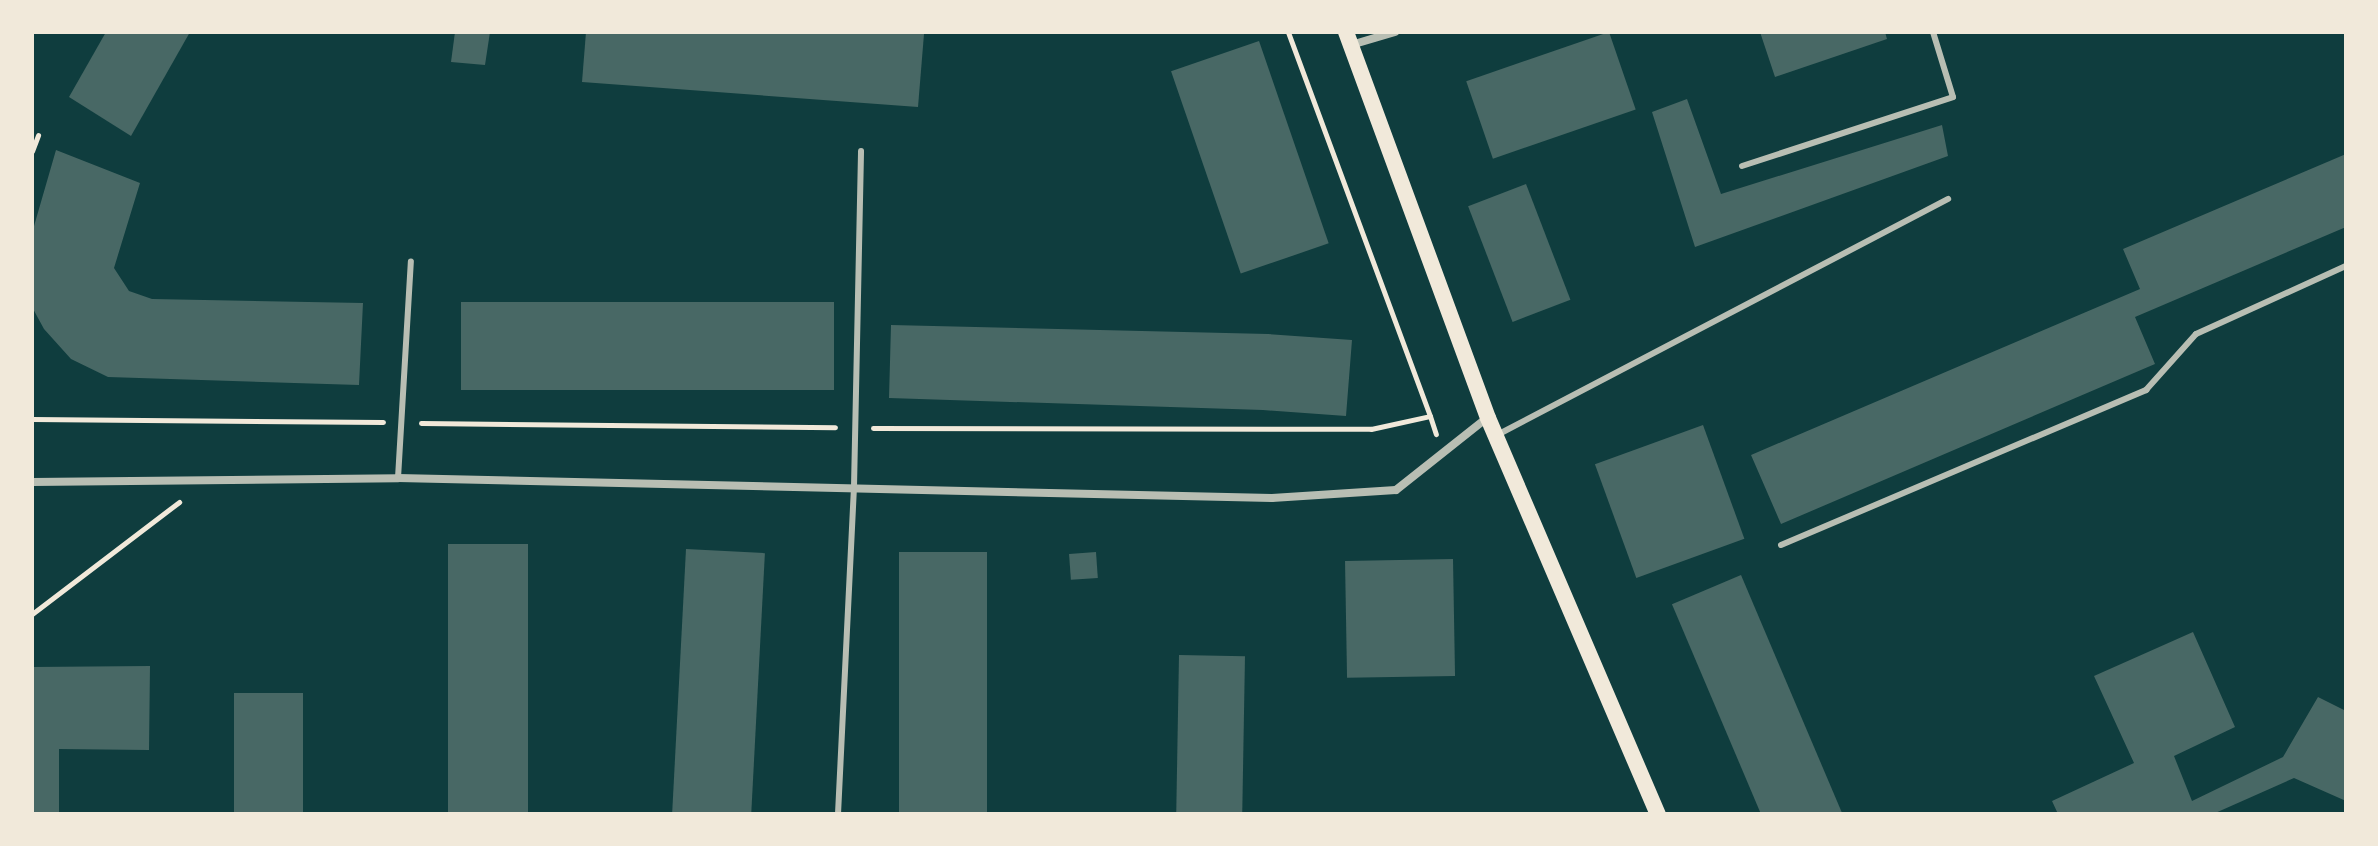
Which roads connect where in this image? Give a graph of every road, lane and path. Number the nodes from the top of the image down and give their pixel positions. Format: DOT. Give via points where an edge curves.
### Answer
graph roads {
  1 [pos="1288,32"];
  2 [pos="1395,32"];
  3 [pos="1933,32"];
  4 [pos="1349,39"];
  5 [pos="38,135"];
  6 [pos="32,151"];
  7 [pos="861,151"];
  8 [pos="1742,166"];
  9 [pos="1948,199"];
  10 [pos="411,261"];
  11 [pos="2346,266"];
  12 [pos="1488,418"];
  13 [pos="32,419"];
  14 [pos="401,422"];
  15 [pos="855,428"];
  16 [pos="1495,436"];
  17 [pos="398,478"];
  18 [pos="208,480"];
  19 [pos="32,482"];
  20 [pos="854,487"];
  21 [pos="1781,545"];
  22 [pos="32,614"];
  23 [pos="838,814"];
  24 [pos="1658,814"];
  1 -- 15 [label="path" via="1430,416 1371,429"];
  2 -- 4 [label="street"];
  3 -- 8 [label="lane" via="1953,97"];
  4 -- 12 [label="main road"];
  5 -- 6 [label="path"];
  7 -- 15 [label="lane"];
  9 -- 16 [label="lane"];
  10 -- 14 [label="lane"];
  11 -- 21 [label="lane" via="2196,334 2146,390"];
  12 -- 16 [label="main road"];
  12 -- 20 [label="street" via="1396,490 1272,498"];
  13 -- 14 [label="path"];
  14 -- 15 [label="path"];
  14 -- 17 [label="lane"];
  15 -- 20 [label="lane"];
  16 -- 24 [label="main road"];
  17 -- 18 [label="street"];
  17 -- 20 [label="street"];
  18 -- 19 [label="street"];
  18 -- 22 [label="path"];
  20 -- 23 [label="lane"];
}
